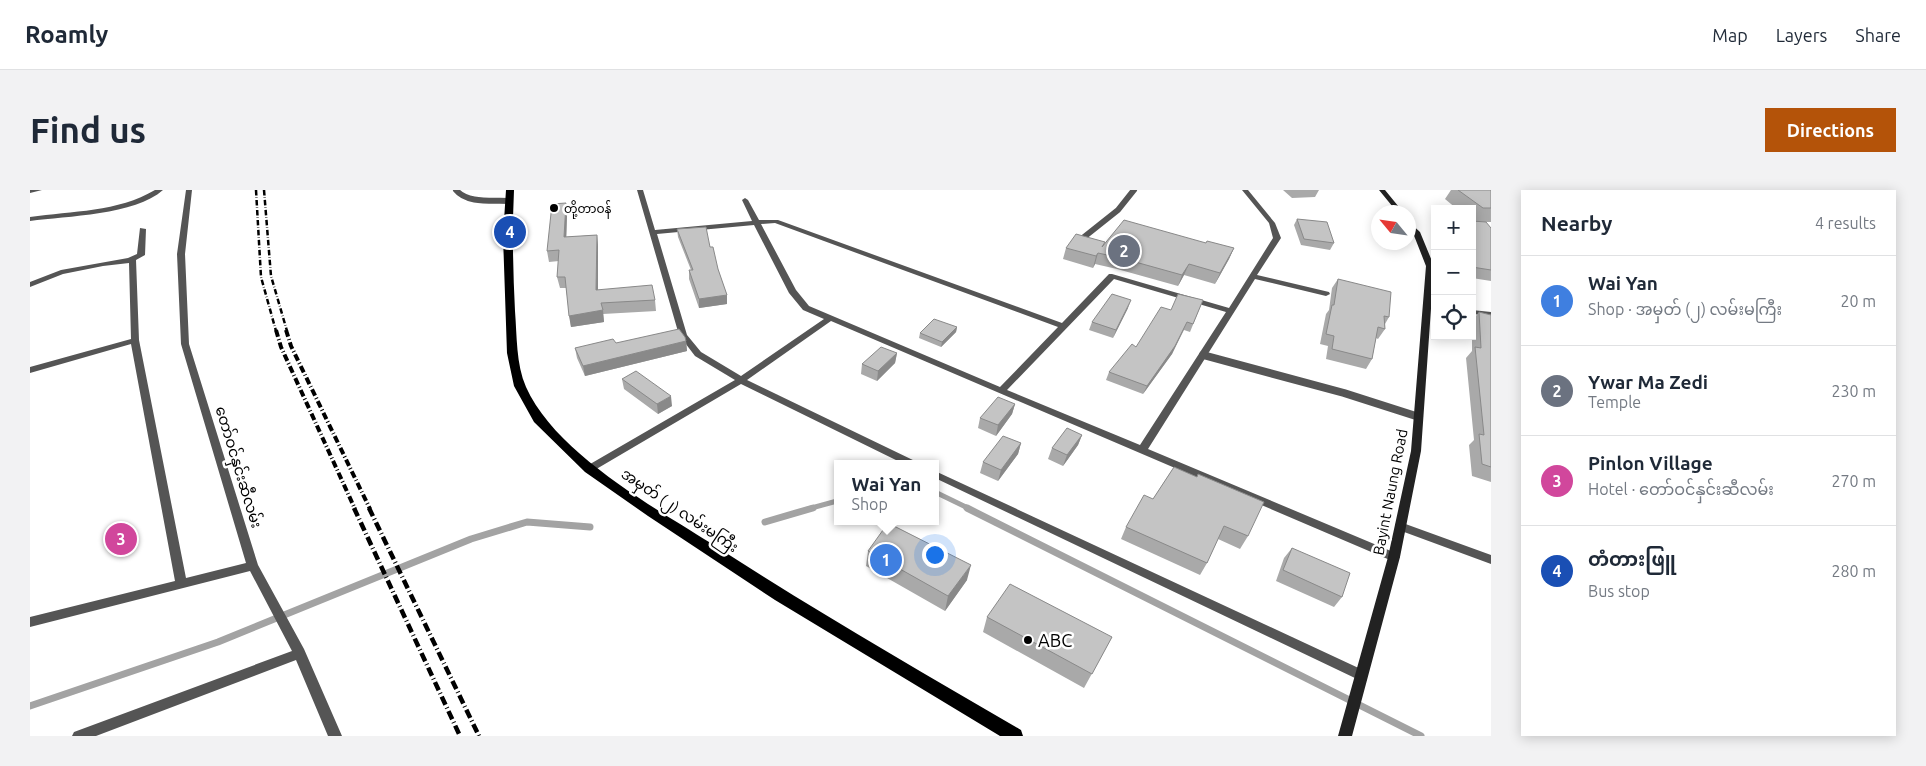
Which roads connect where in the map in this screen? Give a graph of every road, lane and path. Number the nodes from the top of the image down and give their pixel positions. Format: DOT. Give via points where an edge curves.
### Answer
graph roads {
  1 [pos="39,190"];
  2 [pos="160,190"];
  3 [pos="189,190"];
  4 [pos="456,190"];
  5 [pos="640,190"];
  6 [pos="1134,190"];
  7 [pos="1245,190"];
  8 [pos="1382,190"];
  9 [pos="30,191"];
  10 [pos="509,196"];
  11 [pos="746,200"];
  12 [pos="1394,205"];
  13 [pos="30,219"];
  14 [pos="756,221"];
  15 [pos="142,229"];
  16 [pos="653,232"];
  17 [pos="1416,232"];
  18 [pos="1079,241"];
  19 [pos="130,260"];
  20 [pos="1253,276"];
  21 [pos="30,285"];
  22 [pos="1326,294"];
  23 [pos="1430,306"];
  24 [pos="1231,311"];
  25 [pos="1476,312"];
  26 [pos="1491,314"];
  27 [pos="829,319"];
  28 [pos="1063,326"];
  29 [pos="135,340"];
  30 [pos="1202,355"];
  31 [pos="30,370"];
  32 [pos="741,380"];
  33 [pos="1001,391"];
  34 [pos="1419,417"];
  35 [pos="1142,450"];
  36 [pos="905,460"];
  37 [pos="589,468"];
  38 [pos="939,476"];
  39 [pos="1400,526"];
  40 [pos="1394,557"];
  41 [pos="1491,560"];
  42 [pos="253,566"];
  43 [pos="181,584"];
  44 [pos="30,622"];
  45 [pos="300,653"];
  46 [pos="1361,675"];
  47 [pos="79,736"];
  48 [pos="335,736"];
  49 [pos="1015,736"];
  50 [pos="1345,736"];
  1 -- 9 [label="street"];
  2 -- 13 [label="street" via="146,199"];
  3 -- 42 [label="street, တော်ဝင်နှင်းဆီလမ်း" via="181,254 185,344"];
  4 -- 10 [label="lane" via="471,199"];
  5 -- 16 [label="street"];
  6 -- 18 [label="lane" via="1118,210"];
  7 -- 20 [label="street" via="1272,223 1277,238"];
  8 -- 12 [label="main road"];
  10 -- 37 [label="main road, အမှတ် (၂) လမ်းမကြီး" via="507,236 512,353 520,386 538,420"];
  11 -- 14 [label="street"];
  14 -- 16 [label="street"];
  14 -- 27 [label="street" via="792,291 806,308"];
  14 -- 28 [label="street" via="776,221"];
  15 -- 19 [label="street" via="141,255"];
  16 -- 32 [label="street" via="683,335 698,354"];
  17 -- 23 [label="main road, Bayint Naung Road" via="1430,266"];
  19 -- 21 [label="street" via="56,274"];
  19 -- 29 [label="street" via="133,261"];
  20 -- 22 [label="street"];
  20 -- 24 [label="street"];
  23 -- 34 [label="main road, Bayint Naung Road"];
  24 -- 28 [label="street" via="1112,276"];
  24 -- 30 [label="street"];
  25 -- 26 [label="street"];
  27 -- 32 [label="street"];
  27 -- 33 [label="street"];
  28 -- 33 [label="street"];
  29 -- 31 [label="street"];
  29 -- 43 [label="street"];
  30 -- 34 [label="lane"];
  30 -- 35 [label="street"];
  32 -- 36 [label="street"];
  32 -- 37 [label="street"];
  33 -- 35 [label="street"];
  34 -- 39 [label="main road, Bayint Naung Road" via="1416,451"];
  35 -- 40 [label="street"];
  37 -- 49 [label="main road, အမှတ် (၂) လမ်းမကြီး" via="780,596"];
  38 -- 46 [label="street"];
  39 -- 40 [label="main road, Bayint Naung Road"];
  39 -- 41 [label="street"];
  40 -- 46 [label="main road, Bayint Naung Road"];
  42 -- 43 [label="street"];
  42 -- 45 [label="street, တော်ဝင်နှင်းဆီလမ်း"];
  43 -- 44 [label="street"];
  45 -- 47 [label="street"];
  45 -- 48 [label="street, တော်ဝင်နှင်းဆီလမ်း"];
  46 -- 50 [label="main road, Bayint Naung Road"];
}
